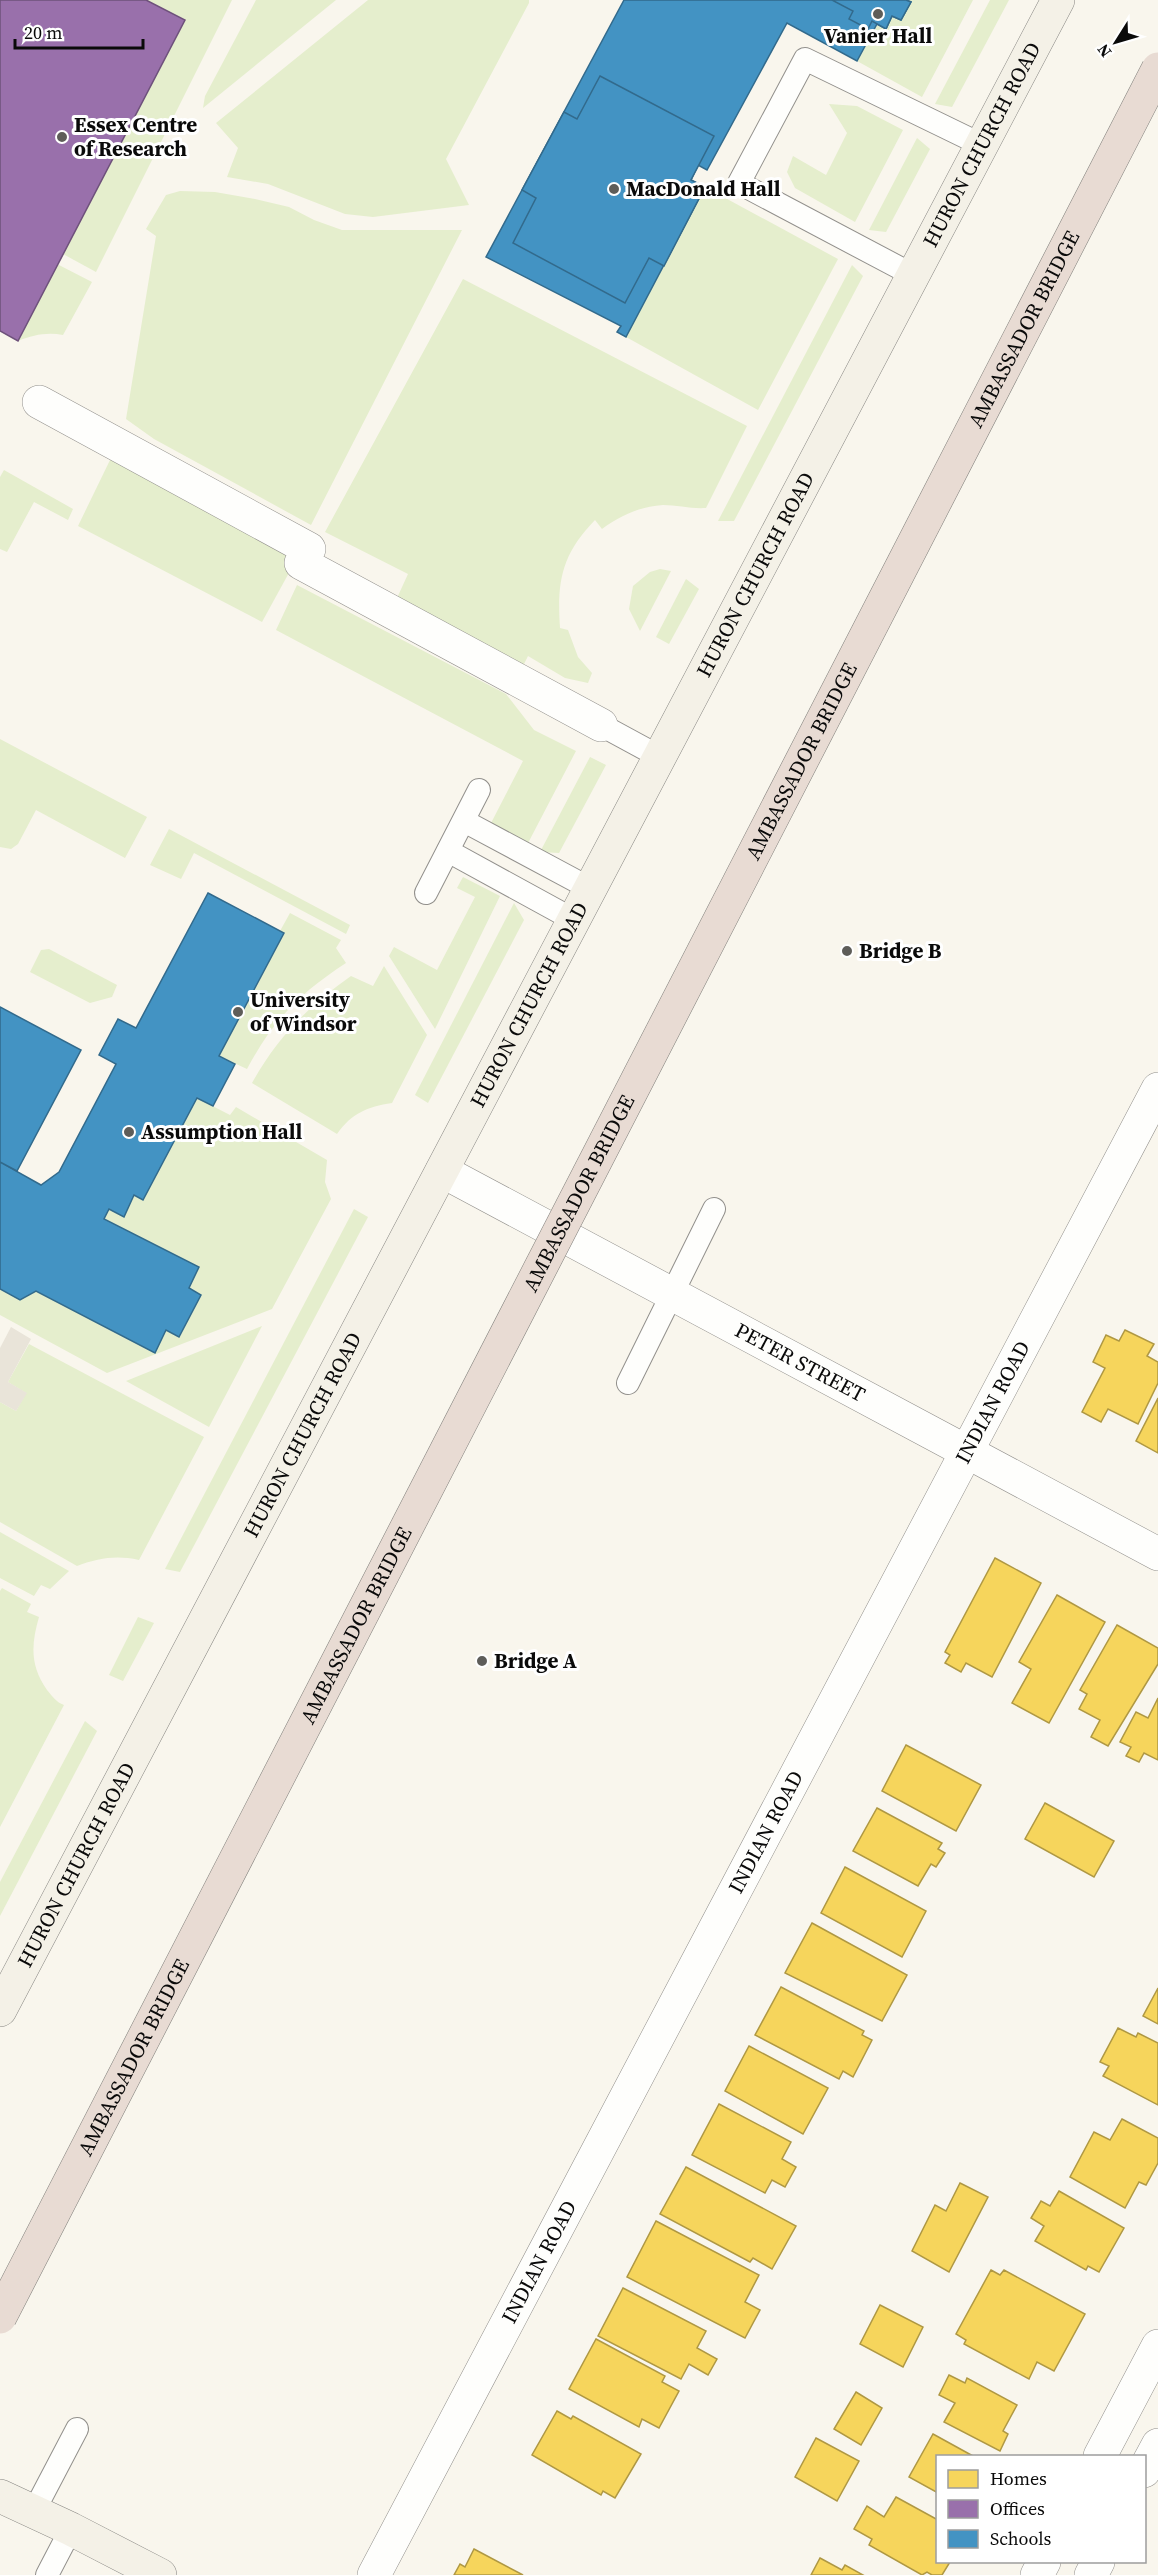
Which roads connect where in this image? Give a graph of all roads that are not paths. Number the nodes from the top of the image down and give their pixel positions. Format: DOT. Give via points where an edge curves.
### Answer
graph roads {
  1 [pos="1058,0"];
  2 [pos="1158,69"];
  3 [pos="982,145"];
  4 [pos="913,275"];
  5 [pos="39,402"];
  6 [pos="601,725"];
  7 [pos="660,757"];
  8 [pos="479,790"];
  9 [pos="464,821"];
  10 [pos="448,851"];
  11 [pos="591,889"];
  12 [pos="426,893"];
  13 [pos="574,920"];
  14 [pos="1158,1089"];
  15 [pos="442,1171"];
  16 [pos="714,1209"];
  17 [pos="672,1294"];
  18 [pos="628,1383"];
  19 [pos="967,1452"];
  20 [pos="1158,1554"];
  21 [pos="0,2010"];
  22 [pos="0,2317"];
  23 [pos="1154,2363"];
  24 [pos="77,2429"];
  25 [pos="1158,2445"];
  26 [pos="1101,2455"];
  27 [pos="1146,2467"];
  28 [pos="0,2496"];
  29 [pos="34,2511"];
  30 [pos="71,2529"];
  31 [pos="47,2575"];
  32 [pos="160,2575"];
  33 [pos="374,2575"];
  1 -- 3 [label="street, HURON CHURCH ROAD"];
  2 -- 22 [label="highway, AMBASSADOR BRIDGE, bridge"];
  3 -- 4 [label="street, HURON CHURCH ROAD"];
  3 -- 4 [label="lane" via="805,59 744,172 739,183"];
  4 -- 7 [label="street, HURON CHURCH ROAD"];
  5 -- 6 [label="street" via="309,549 301,563"];
  6 -- 7 [label="lane"];
  7 -- 11 [label="street, HURON CHURCH ROAD"];
  8 -- 9 [label="lane"];
  9 -- 10 [label="lane"];
  9 -- 11 [label="lane"];
  10 -- 12 [label="lane"];
  10 -- 13 [label="lane"];
  11 -- 13 [label="street, HURON CHURCH ROAD"];
  13 -- 15 [label="street, HURON CHURCH ROAD"];
  14 -- 19 [label="street, INDIAN ROAD"];
  15 -- 17 [label="street, PETER STREET"];
  15 -- 21 [label="street, HURON CHURCH ROAD"];
  16 -- 17 [label="lane"];
  17 -- 18 [label="lane"];
  17 -- 19 [label="street, PETER STREET"];
  19 -- 20 [label="street, PETER STREET"];
  19 -- 33 [label="street, INDIAN ROAD"];
  23 -- 26 [label="street"];
  24 -- 29 [label="lane"];
  25 -- 27 [label="street"];
  28 -- 29 [label="street"];
  29 -- 30 [label="street"];
  30 -- 31 [label="lane"];
  30 -- 32 [label="street"];
}
